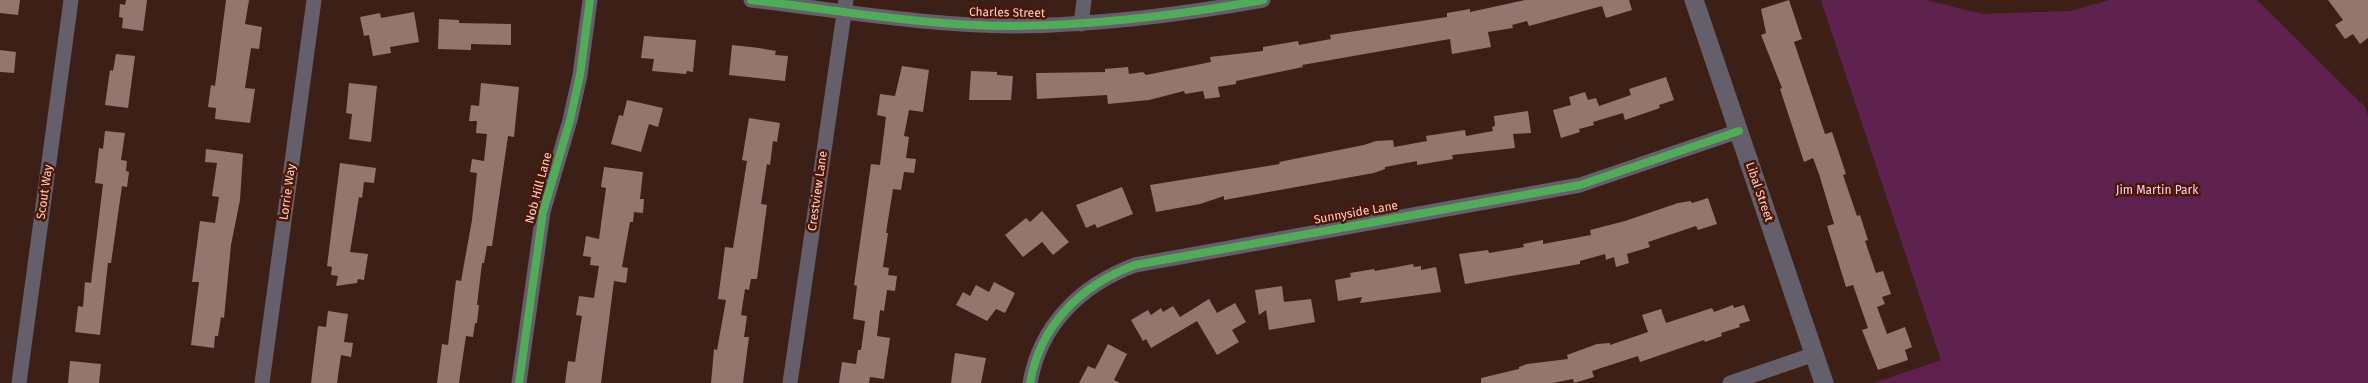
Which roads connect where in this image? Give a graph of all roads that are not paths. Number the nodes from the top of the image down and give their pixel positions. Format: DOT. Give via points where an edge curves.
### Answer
graph roads {
  1 [pos="71,0"];
  2 [pos="314,0"];
  3 [pos="590,0"];
  4 [pos="750,0"];
  5 [pos="1084,0"];
  6 [pos="1263,0"];
  7 [pos="1694,0"];
  8 [pos="845,5"];
  9 [pos="1081,24"];
  10 [pos="1739,131"];
  11 [pos="1815,354"];
  12 [pos="19,383"];
  13 [pos="262,383"];
  14 [pos="519,383"];
  15 [pos="790,383"];
  16 [pos="1030,383"];
  17 [pos="1730,383"];
  18 [pos="1824,383"];
  1 -- 12 [label="street, Scout Way"];
  2 -- 13 [label="street, Lorrie Way"];
  3 -- 14 [label="street, Nob Hill Lane" via="580,75 543,212"];
  4 -- 8 [label="street, Charles Street"];
  5 -- 9 [label="street"];
  6 -- 9 [label="street, Charles Street" via="1145,19"];
  7 -- 10 [label="street, Libal Street"];
  8 -- 9 [label="street, Charles Street" via="957,24"];
  8 -- 15 [label="street, Crestview Lane"];
  10 -- 11 [label="street, Libal Street"];
  10 -- 16 [label="street, Sunnyside Lane" via="1580,185 1135,265 1095,283 1062,313 1048,333"];
  11 -- 17 [label="street"];
  11 -- 18 [label="street, Libal Street"];
}
